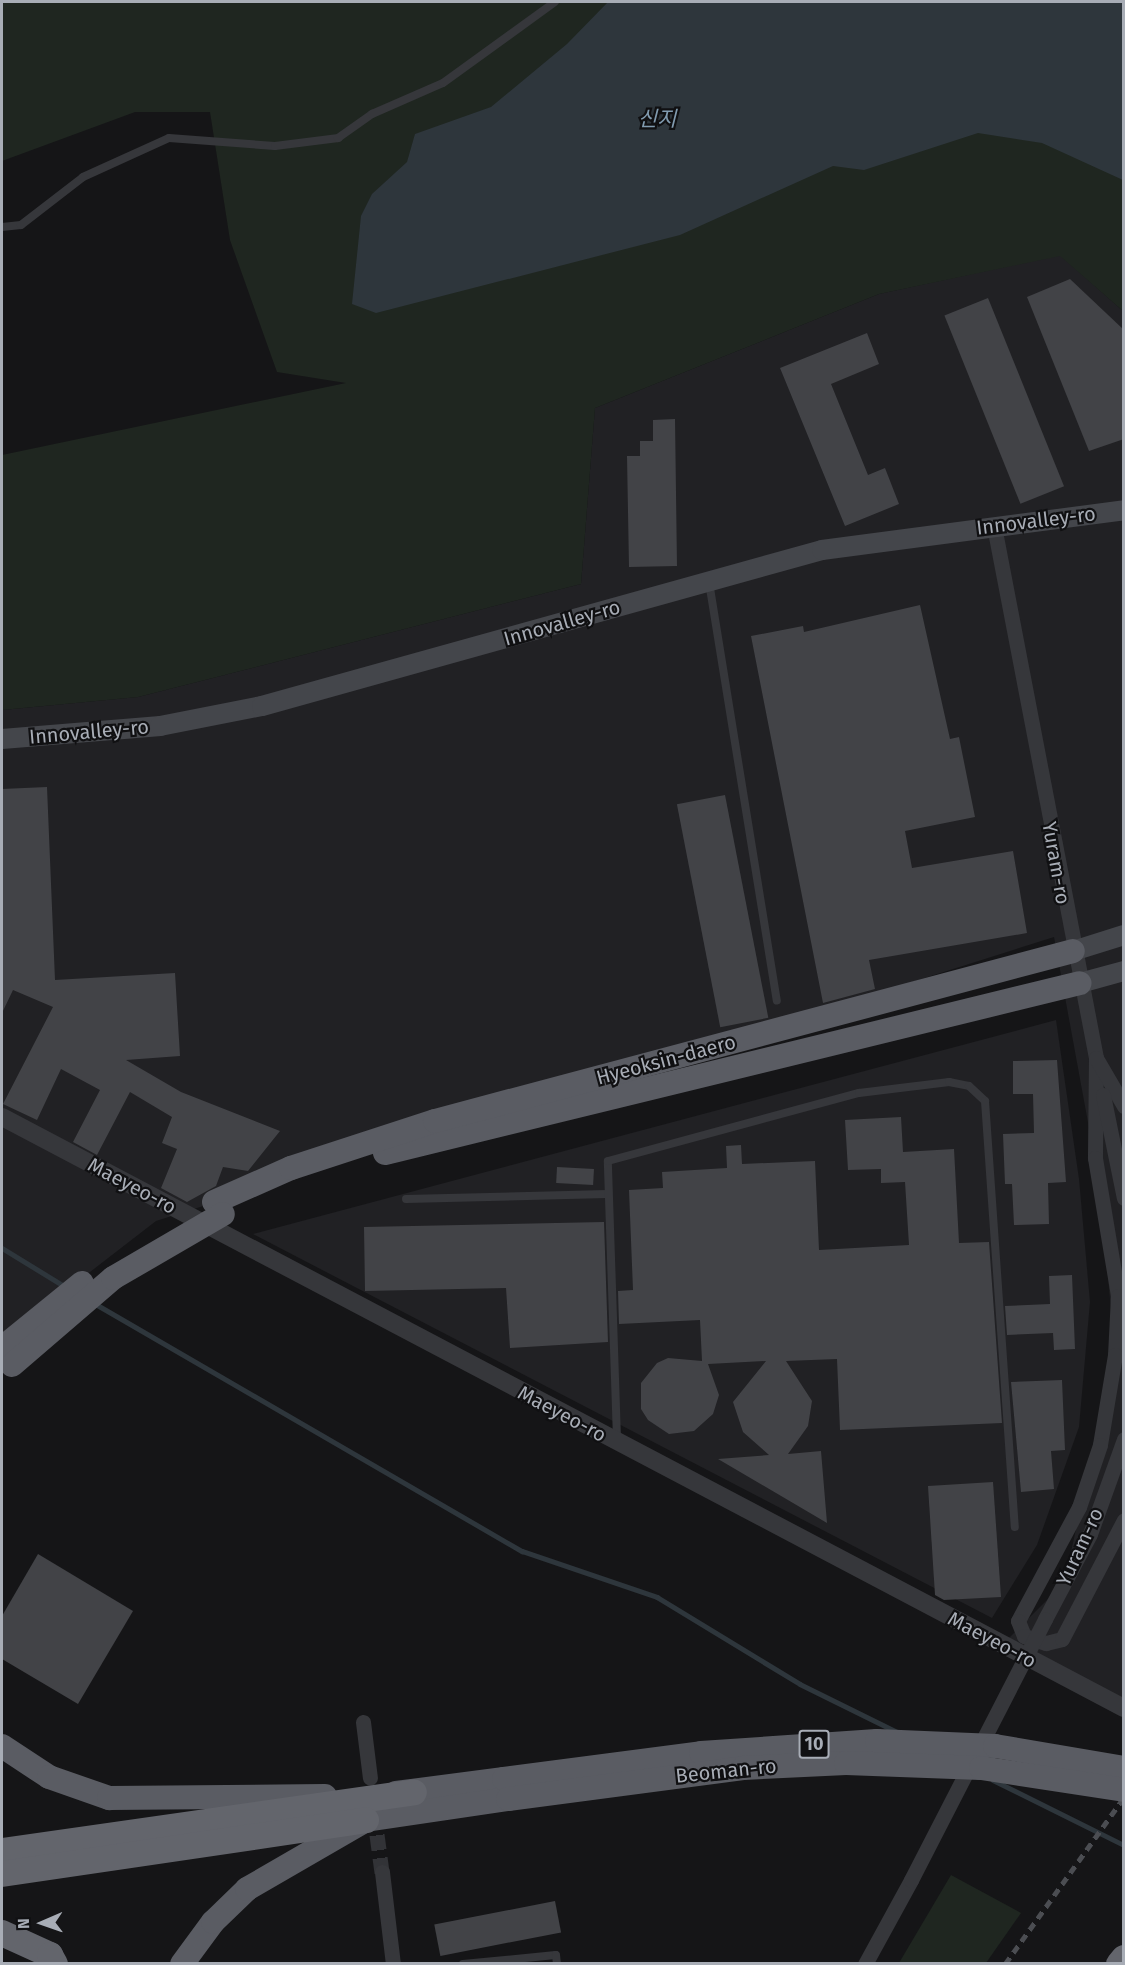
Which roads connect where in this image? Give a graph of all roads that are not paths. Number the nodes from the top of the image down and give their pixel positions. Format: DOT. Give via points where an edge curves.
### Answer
graph roads {
  1 [pos="555,2"];
  2 [pos="2,227"];
  3 [pos="1124,510"];
  4 [pos="994,526"];
  5 [pos="709,581"];
  6 [pos="2,739"];
  7 [pos="1124,935"];
  8 [pos="1073,951"];
  9 [pos="1124,971"];
  10 [pos="1080,983"];
  11 [pos="777,1001"];
  12 [pos="1096,1058"];
  13 [pos="1124,1106"];
  14 [pos="2,1117"];
  15 [pos="606,1194"];
  16 [pos="1124,1198"];
  17 [pos="406,1199"];
  18 [pos="218,1208"];
  19 [pos="4,1366"];
  20 [pos="1124,1439"];
  21 [pos="617,1444"];
  22 [pos="1124,1521"];
  23 [pos="1015,1527"];
  24 [pos="1124,1708"];
  25 [pos="363,1722"];
  26 [pos="2,1746"];
  27 [pos="1124,1768"];
  28 [pos="370,1778"];
  29 [pos="506,1789"];
  30 [pos="1124,1790"];
  31 [pos="414,1792"];
  32 [pos="366,1820"];
  33 [pos="2,1851"];
  34 [pos="84,1863"];
  35 [pos="382,1872"];
  36 [pos="2,1874"];
  37 [pos="2,1882"];
  38 [pos="2,1933"];
  39 [pos="1124,1958"];
  40 [pos="55,1964"];
  41 [pos="182,1964"];
  42 [pos="393,1964"];
  43 [pos="463,1964"];
  44 [pos="557,1964"];
  45 [pos="865,1964"];
  46 [pos="1119,1964"];
  1 -- 2 [label="lane" via="443,83 372,114 338,138 274,146 169,138 83,177 21,225"];
  3 -- 4 [label="main road, Innovalley-ro"];
  4 -- 5 [label="main road, Innovalley-ro" via="822,550"];
  4 -- 8 [label="street, Yuram-ro"];
  5 -- 6 [label="main road, Innovalley-ro" via="262,706 160,726"];
  5 -- 11 [label="lane"];
  7 -- 8 [label="main road, Hyeoksin-daero"];
  8 -- 10 [label="street, Yuram-ro"];
  8 -- 18 [label="highway, Hyeoksin-daero" via="435,1121 291,1168"];
  9 -- 10 [label="main road"];
  10 -- 12 [label="street, Yuram-ro"];
  10 -- 18 [label="highway" via="413,1145"];
  12 -- 13 [label="street"];
  12 -- 16 [label="street, Yuram-ro"];
  12 -- 22 [label="street" via="1095,1158 1118,1296 1115,1355 1100,1445 1079,1507 1018,1621 1024,1636 1046,1644 1062,1639"];
  14 -- 21 [label="street, Maeyeo-ro"];
  15 -- 17 [label="lane"];
  15 -- 21 [label="lane"];
  15 -- 23 [label="lane" via="604,1167 612,1158 859,1093 949,1082 969,1086 985,1101"];
  18 -- 19 [label="highway, bridge" via="134,1246"];
  20 -- 45 [label="street, Yuram-ro, bridge" via="1090,1534"];
  21 -- 24 [label="street, Maeyeo-ro"];
  25 -- 28 [label="street"];
  26 -- 31 [label="highway, Beoman-ro" via="79,1790 134,1801"];
  27 -- 29 [label="highway, Beoman-ro / 10, bridge" via="995,1746 877,1741 702,1753"];
  29 -- 30 [label="highway, Beoman-ro / 10, bridge" via="846,1763 981,1768"];
  29 -- 31 [label="highway, Beoman-ro / 10"];
  29 -- 32 [label="highway, Beoman-ro"];
  31 -- 33 [label="highway"];
  32 -- 34 [label="highway"];
  32 -- 41 [label="highway" via="247,1889 213,1922"];
  34 -- 36 [label="highway"];
  34 -- 37 [label="highway"];
  35 -- 42 [label="street"];
  38 -- 40 [label="highway" via="50,1955"];
  39 -- 46 [label="highway"];
  43 -- 44 [label="lane" via="556,1955"];
}
